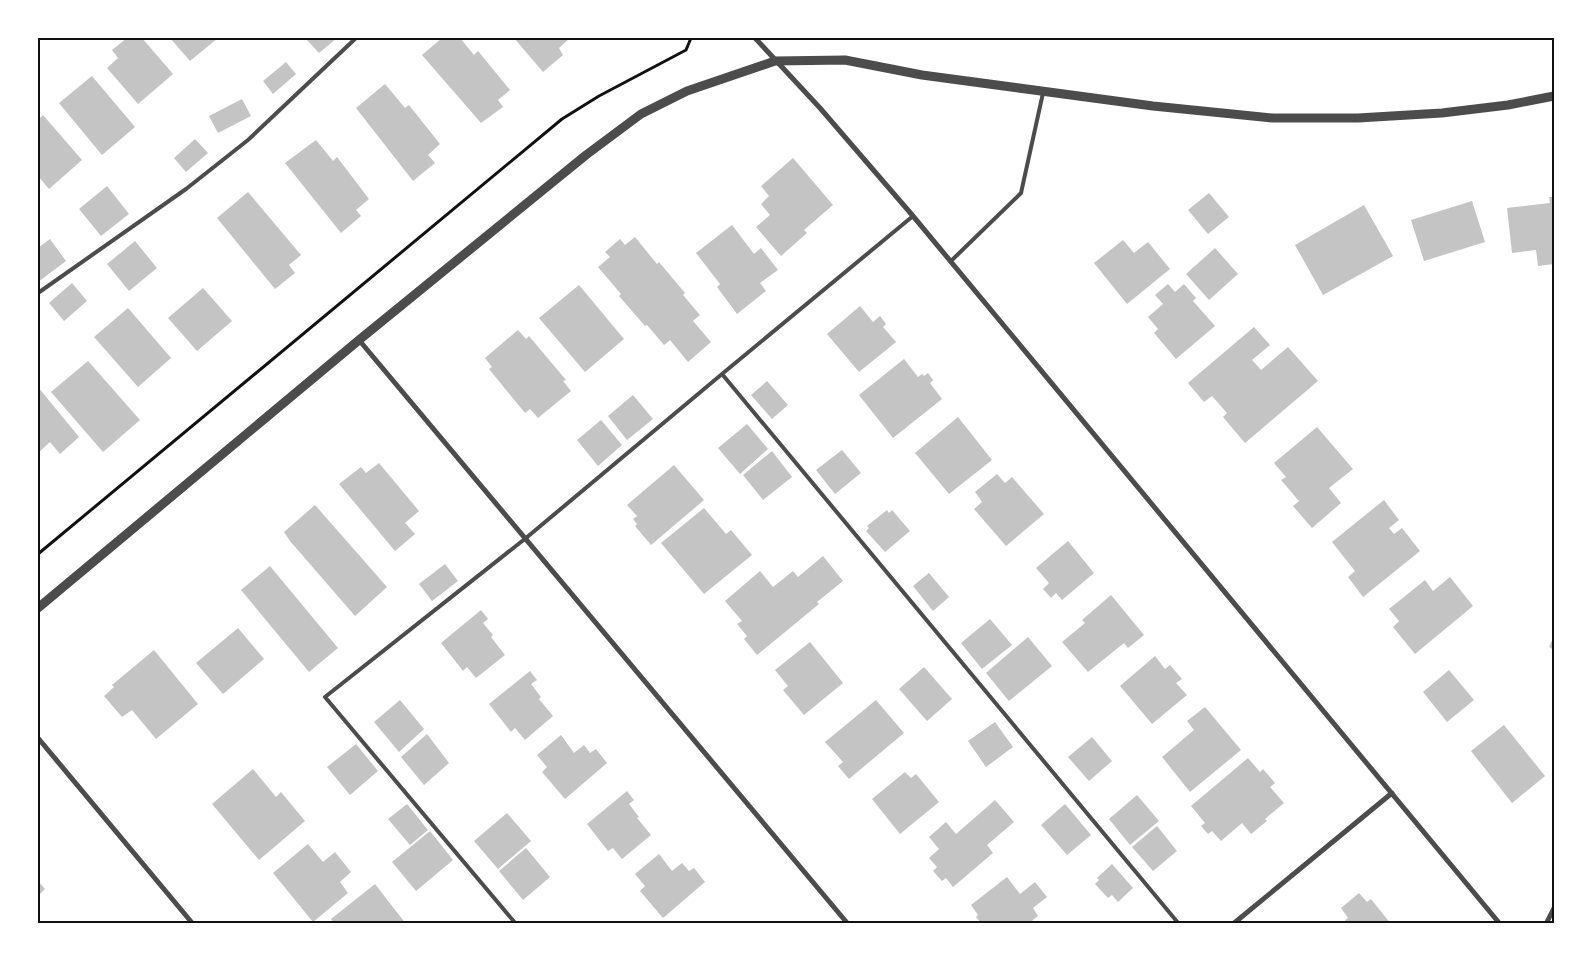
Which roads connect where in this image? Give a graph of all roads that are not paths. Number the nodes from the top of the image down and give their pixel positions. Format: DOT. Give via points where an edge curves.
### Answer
graph roads {
  1 [pos="356,38"];
  2 [pos="755,38"];
  3 [pos="775,60"];
  4 [pos="1043,91"];
  5 [pos="1554,96"];
  6 [pos="913,216"];
  7 [pos="951,261"];
  8 [pos="38,293"];
  9 [pos="359,340"];
  10 [pos="722,374"];
  11 [pos="526,538"];
  12 [pos="38,608"];
  13 [pos="38,738"];
  14 [pos="1392,793"];
  15 [pos="1554,908"];
  16 [pos="193,924"];
  17 [pos="516,924"];
  18 [pos="848,924"];
  19 [pos="1179,924"];
  20 [pos="1233,924"];
  21 [pos="1500,924"];
  22 [pos="1546,924"];
  1 -- 8 [label="lane" via="248,140 186,189"];
  2 -- 3 [label="street"];
  3 -- 4 [label="street" via="845,60 922,75"];
  3 -- 6 [label="street"];
  3 -- 9 [label="street" via="687,91 642,114 586,155"];
  4 -- 5 [label="street" via="1273,118 1358,118 1442,113"];
  4 -- 7 [label="lane" via="1021,192"];
  6 -- 7 [label="street"];
  6 -- 10 [label="lane"];
  7 -- 14 [label="street"];
  9 -- 11 [label="street"];
  9 -- 12 [label="street"];
  10 -- 11 [label="lane"];
  10 -- 19 [label="lane"];
  11 -- 17 [label="lane" via="325,697"];
  11 -- 18 [label="street"];
  13 -- 16 [label="street"];
  14 -- 20 [label="street"];
  14 -- 21 [label="street"];
  15 -- 22 [label="street"];
}
